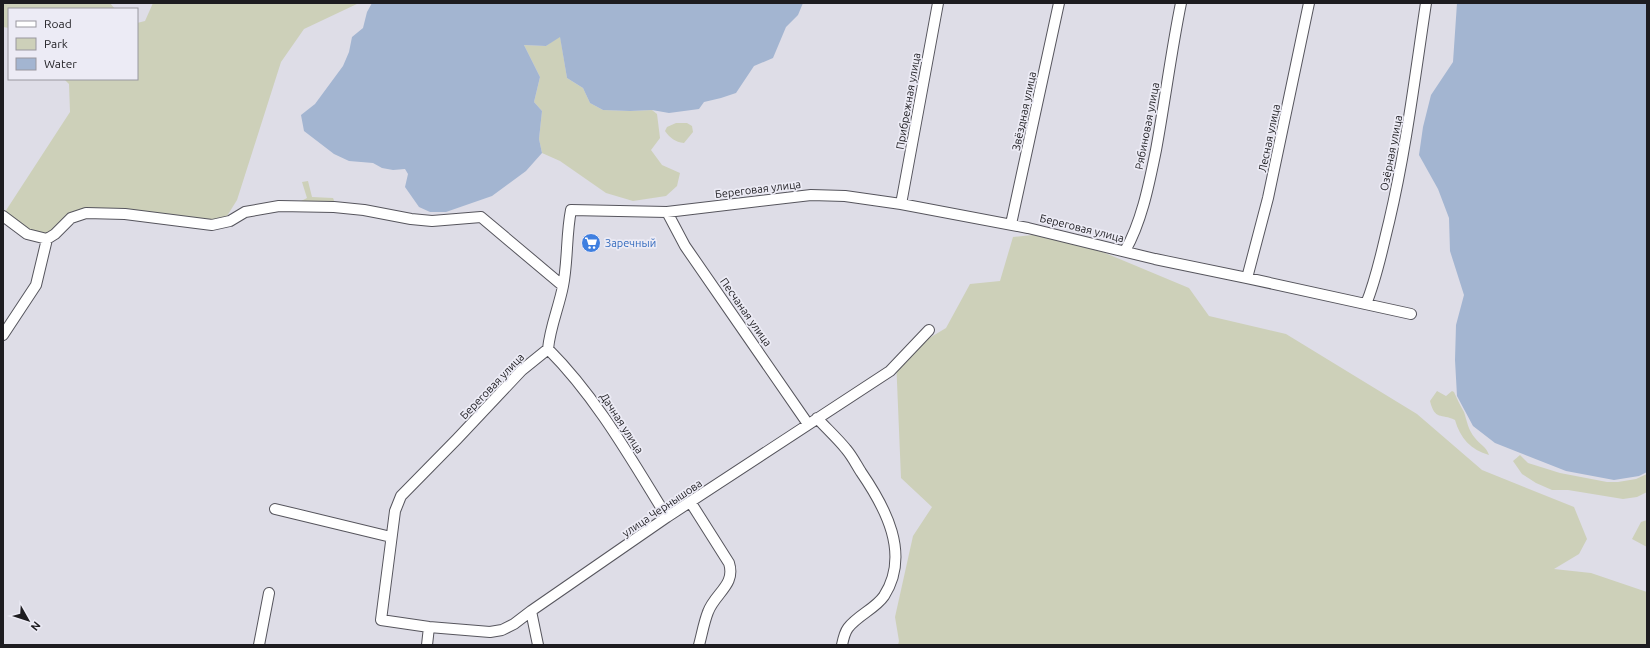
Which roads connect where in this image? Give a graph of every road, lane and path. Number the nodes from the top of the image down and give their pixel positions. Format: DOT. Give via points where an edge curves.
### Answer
graph roads {
  1 [pos="938,3"];
  2 [pos="1059,3"];
  3 [pos="1181,3"];
  4 [pos="1309,3"];
  5 [pos="1426,3"];
  6 [pos="901,204"];
  7 [pos="667,212"];
  8 [pos="3,216"];
  9 [pos="1011,224"];
  10 [pos="47,239"];
  11 [pos="1125,251"];
  12 [pos="1247,278"];
  13 [pos="563,286"];
  14 [pos="1366,304"];
  15 [pos="1411,314"];
  16 [pos="929,330"];
  17 [pos="3,335"];
  18 [pos="548,348"];
  19 [pos="812,421"];
  20 [pos="691,503"];
  21 [pos="275,509"];
  22 [pos="668,518"];
  23 [pos="391,537"];
  24 [pos="268,593"];
  25 [pos="531,611"];
  26 [pos="381,620"];
  27 [pos="430,627"];
  28 [pos="259,645"];
  29 [pos="427,645"];
  30 [pos="538,645"];
  31 [pos="699,645"];
  32 [pos="842,645"];
  1 -- 6 [label="street, Прибрежная улица"];
  2 -- 9 [label="street, Звёздная улица"];
  3 -- 11 [label="street, Рябиновая улица" via="1148,186 1132,240"];
  4 -- 12 [label="street, Лесная улица" via="1270,190"];
  5 -- 14 [label="street, Озёрная улица" via="1399,178 1375,281"];
  6 -- 7 [label="street, Береговая улица" via="845,196 811,195"];
  6 -- 9 [label="street, Береговая улица"];
  7 -- 13 [label="street, Береговая улица" via="571,210"];
  7 -- 19 [label="street, Песчаная улица" via="685,246"];
  8 -- 10 [label="street" via="27,234"];
  9 -- 11 [label="street, Береговая улица"];
  10 -- 13 [label="street" via="56,234 71,218 86,213 125,214 212,225 230,221 245,212 279,206 334,207 432,221 481,217"];
  10 -- 17 [label="street" via="36,285"];
  11 -- 12 [label="street, Береговая улица"];
  12 -- 14 [label="street, Береговая улица"];
  13 -- 18 [label="street, Береговая улица"];
  14 -- 15 [label="street, Береговая улица"];
  16 -- 19 [label="street, улица Чернышова" via="890,371"];
  18 -- 22 [label="street, Дачная улица" via="586,392"];
  18 -- 23 [label="street, Береговая улица" via="522,370 401,496 395,510"];
  19 -- 20 [label="street, улица Чернышова"];
  19 -- 32 [label="street, Песчаная улица" via="846,449 875,493 885,512 896,553 892,579 884,596 848,628"];
  20 -- 22 [label="street, улица Чернышова"];
  20 -- 31 [label="street" via="731,570 731,577 712,602"];
  21 -- 23 [label="street"];
  22 -- 25 [label="street, улица Чернышова"];
  23 -- 26 [label="street, Береговая улица"];
  24 -- 28 [label="street"];
  25 -- 27 [label="street, улица Чернышова" via="514,624 490,632"];
  25 -- 30 [label="street"];
  26 -- 27 [label="street, улица Чернышова"];
  27 -- 29 [label="street"];
}
